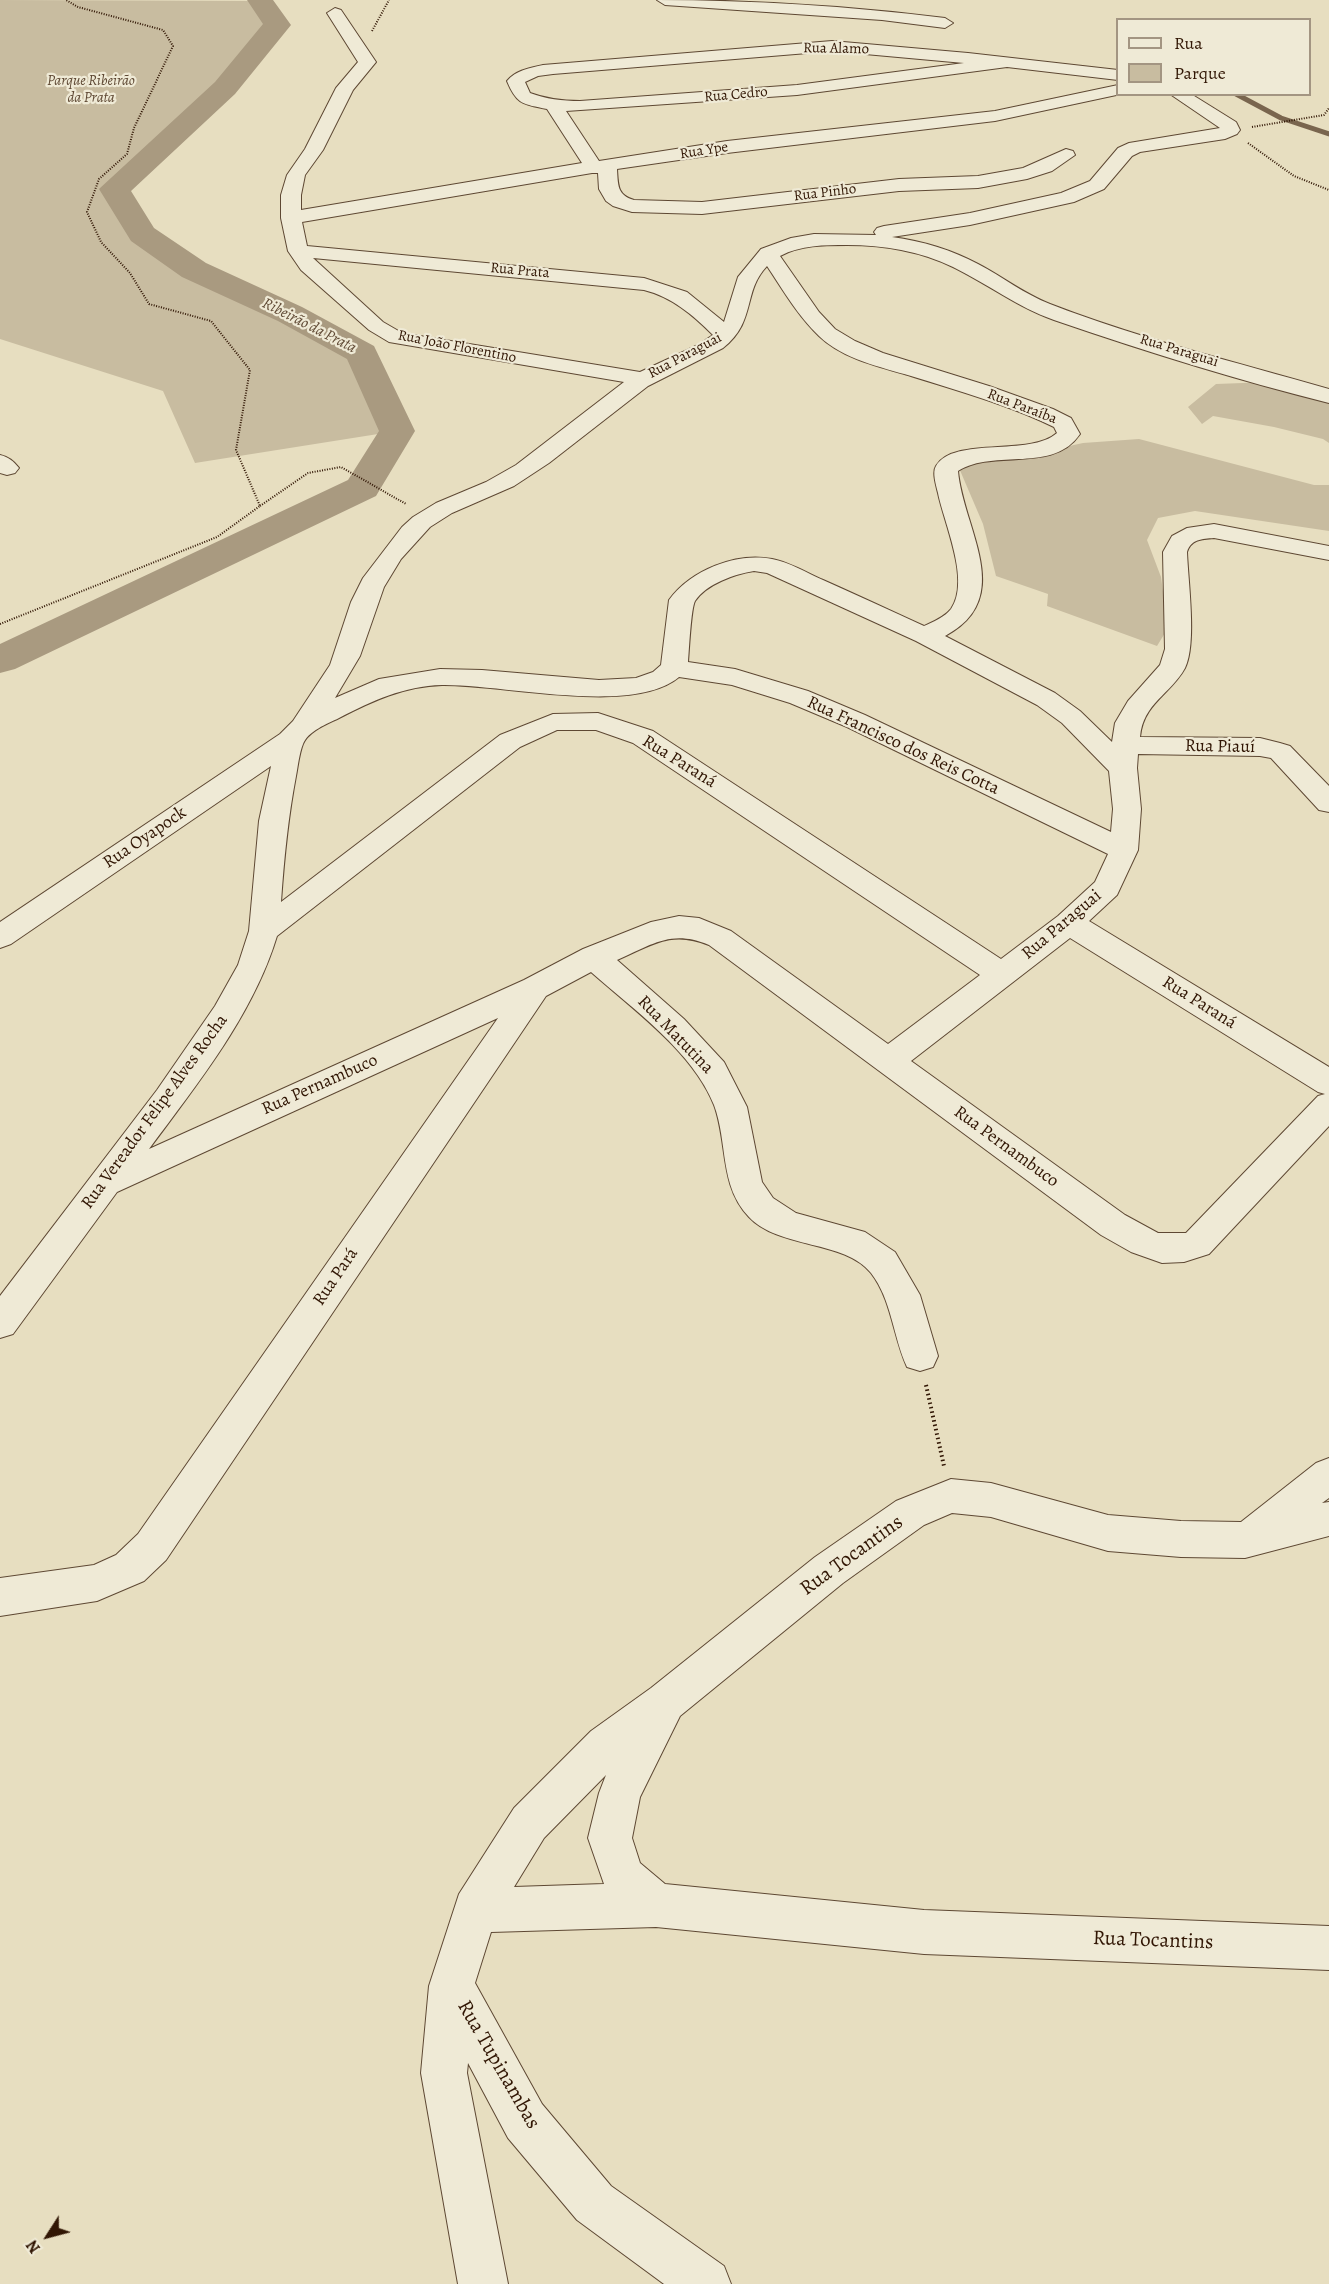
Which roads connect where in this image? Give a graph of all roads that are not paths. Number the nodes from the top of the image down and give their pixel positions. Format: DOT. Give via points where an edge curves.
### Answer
graph roads {
  1 [pos="665,0"];
  2 [pos="851,6"];
  3 [pos="335,13"];
  4 [pos="945,23"];
  5 [pos="832,46"];
  6 [pos="1007,62"];
  7 [pos="553,69"];
  8 [pos="1116,75"];
  9 [pos="1116,90"];
  10 [pos="1182,96"];
  11 [pos="554,106"];
  12 [pos="1066,155"];
  13 [pos="601,167"];
  14 [pos="291,218"];
  15 [pos="821,239"];
  16 [pos="298,250"];
  17 [pos="768,253"];
  18 [pos="726,335"];
  19 [pos="642,380"];
  20 [pos="1329,396"];
  21 [pos="1329,553"];
  22 [pos="925,636"];
  23 [pos="674,668"];
  24 [pos="296,733"];
  25 [pos="1124,756"];
  26 [pos="1329,802"];
  27 [pos="1124,850"];
  28 [pos="1069,923"];
  29 [pos="662,929"];
  30 [pos="264,931"];
  31 [pos="0,937"];
  32 [pos="594,957"];
  33 [pos="1002,974"];
  34 [pos="535,988"];
  35 [pos="888,1061"];
  36 [pos="1329,1083"];
  37 [pos="1329,1105"];
  38 [pos="105,1183"];
  39 [pos="0,1323"];
  40 [pos="920,1356"];
  41 [pos="1329,1475"];
  42 [pos="1329,1519"];
  43 [pos="1245,1540"];
  44 [pos="0,1597"];
  45 [pos="666,1702"];
  46 [pos="656,1905"];
  47 [pos="475,1910"];
  48 [pos="1329,1948"];
  49 [pos="452,1986"];
  50 [pos="483,2284"];
  51 [pos="706,2284"];
  1 -- 2 [label="street"];
  2 -- 4 [label="street"];
  2 -- 5 [label="street"];
  3 -- 14 [label="street, Rua João Florentino" via="367,62 345,88 314,150 296,175"];
  5 -- 6 [label="street, Rua Alamo"];
  5 -- 7 [label="street, Rua Alamo"];
  6 -- 8 [label="street, Rua Alamo"];
  6 -- 11 [label="street, Rua Cedro" via="797,90"];
  7 -- 11 [label="street, Rua Cedro" via="536,71 516,81 522,96"];
  9 -- 13 [label="street, Rua Ype" via="995,116 738,146"];
  10 -- 15 [label="street" via="1227,126 1219,135 1136,147 1125,152 1097,185 1066,198 970,219"];
  11 -- 13 [label="street"];
  12 -- 13 [label="street, Rua Pinho" via="1027,173 978,182 890,185 670,209 620,202 613,197"];
  13 -- 14 [label="street, Rua Ype"];
  14 -- 16 [label="street, Rua João Florentino"];
  15 -- 17 [label="street, Rua Paraguai" via="793,243"];
  15 -- 20 [label="street, Rua Paraguai" via="920,248 970,267 1041,308"];
  16 -- 18 [label="street, Rua Prata" via="644,284 691,302"];
  16 -- 19 [label="street, Rua João Florentino" via="308,266 376,326 396,338"];
  17 -- 18 [label="street, Rua Paraguai" via="754,266 741,294 737,319"];
  17 -- 22 [label="street, Rua Paraíba" via="812,316 847,346 1045,414 1063,423 1069,434 1062,443 1044,448 974,456 956,460 946,468 950,496 967,549 969,592 963,610 948,624"];
  18 -- 19 [label="street, Rua Paraguai"];
  19 -- 24 [label="street, Rua Paraguai" via="531,466 501,484 427,516 411,532 367,593 348,652 333,683"];
  21 -- 25 [label="street, Rua Paraguai" via="1214,531 1197,532 1177,543 1178,649 1172,667 1128,723"];
  22 -- 23 [label="street" via="772,566 754,564 734,567 698,584 682,600"];
  22 -- 25 [label="street" via="1046,699"];
  23 -- 24 [label="street" via="662,678 639,686 599,688 440,677 388,685 362,695"];
  23 -- 27 [label="street, Rua Francisco dos Reis Cotta" via="735,677 799,697"];
  24 -- 30 [label="street, Rua Vereador Felipe Alves Rocha" via="273,821"];
  24 -- 31 [label="street, Rua Oyapock"];
  25 -- 26 [label="street, Rua Piauí" via="1260,747 1280,752"];
  25 -- 27 [label="street, Rua Paraguai"];
  27 -- 28 [label="street, Rua Paraguai" via="1107,888"];
  28 -- 33 [label="street, Rua Paraguai"];
  28 -- 36 [label="street, Rua Paraná"];
  29 -- 32 [label="street, Rua Pará"];
  29 -- 35 [label="street, Rua Pernambuco" via="699,929 720,938"];
  30 -- 33 [label="street, Rua Paraná" via="510,741 553,722 598,722 643,737"];
  30 -- 38 [label="street, Rua Vereador Felipe Alves Rocha" via="253,965 227,1013"];
  32 -- 34 [label="street, Rua Pará"];
  32 -- 40 [label="street, Rua Matutina" via="673,1027 713,1070 731,1107 746,1185 761,1208 786,1224 853,1242 883,1262 902,1295"];
  33 -- 35 [label="street, Rua Paraguai"];
  34 -- 38 [label="street, Rua Pernambuco"];
  34 -- 44 [label="street, Rua Pará" via="152,1547 130,1568 97,1582"];
  35 -- 37 [label="street, Rua Pernambuco" via="1113,1226 1153,1248 1179,1250 1197,1244"];
  38 -- 39 [label="street, Rua Vereador Felipe Alves Rocha"];
  41 -- 43 [label="street"];
  42 -- 43 [label="street, Rua Tocantins"];
  43 -- 45 [label="street, Rua Tocantins" via="1108,1533 991,1500 951,1496 910,1513 829,1570"];
  45 -- 46 [label="street" via="620,1793 610,1838 623,1877"];
  45 -- 47 [label="street, Rua Tocantins" via="606,1746 529,1823"];
  46 -- 47 [label="street, Rua Tocantins"];
  46 -- 48 [label="street, Rua Tocantins" via="924,1932"];
  47 -- 49 [label="street, Rua Tocantins"];
  49 -- 50 [label="street, Rua Tocantins" via="444,2073"];
  49 -- 51 [label="street, Rua Tupinambas" via="525,2121 594,2203"];
}
